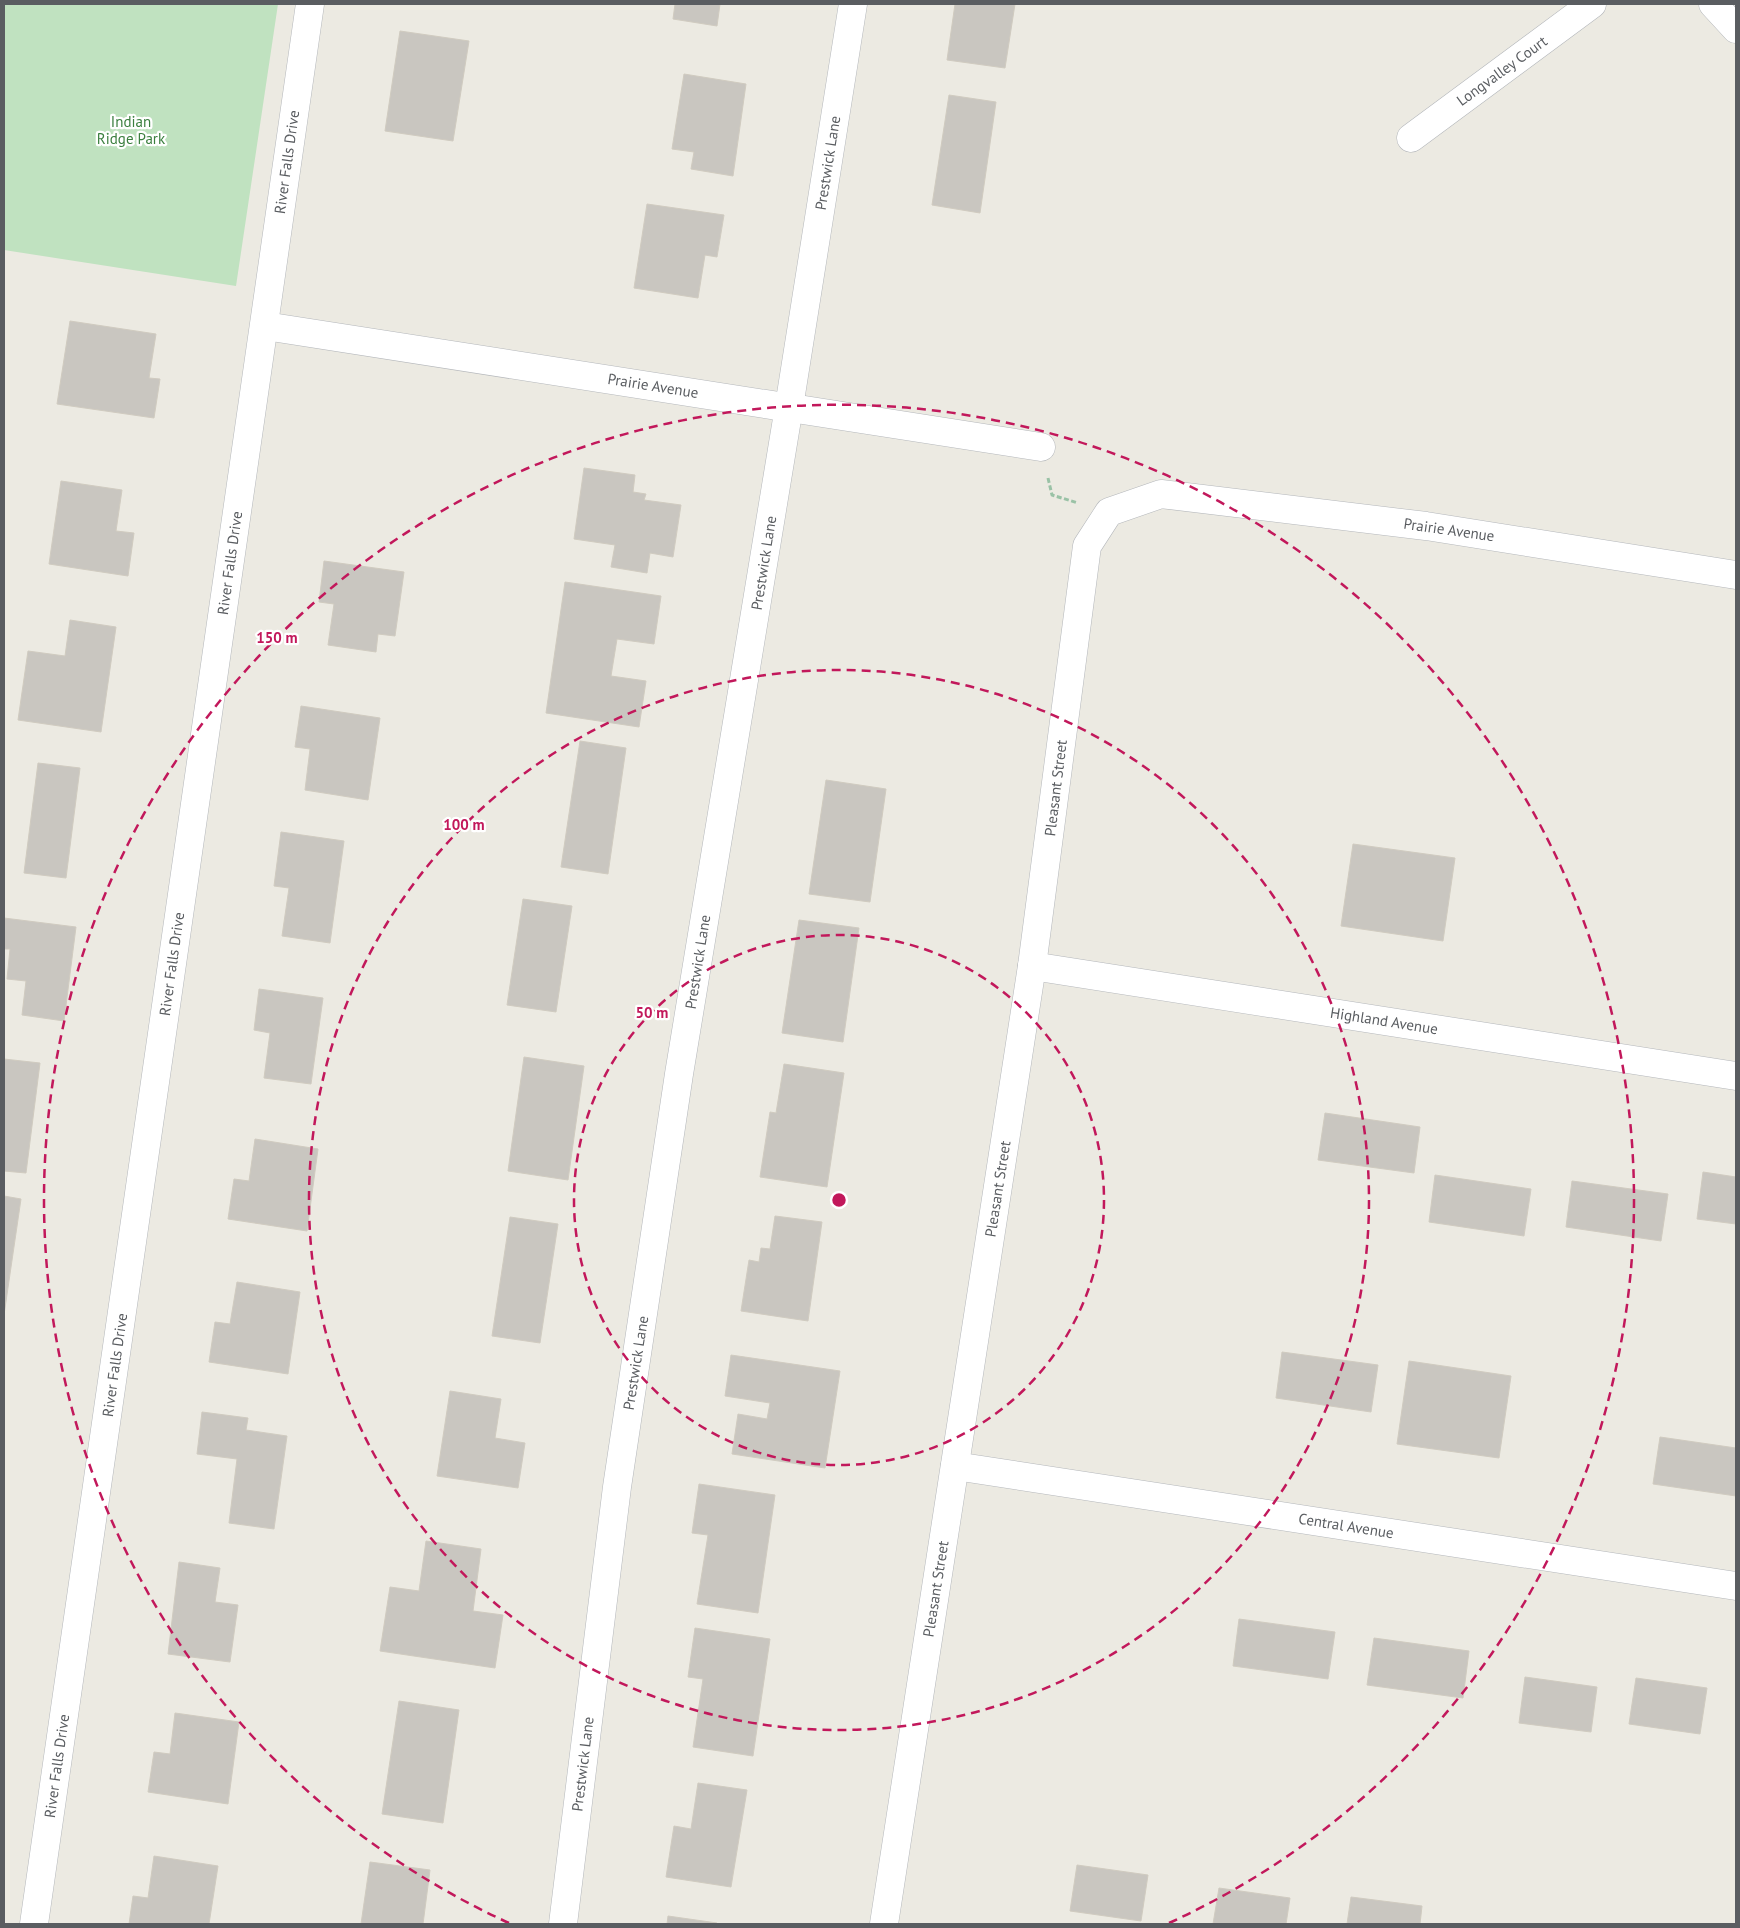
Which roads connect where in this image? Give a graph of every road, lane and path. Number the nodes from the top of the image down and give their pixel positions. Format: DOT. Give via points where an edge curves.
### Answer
graph roads {
  1 [pos="310,4"];
  2 [pos="853,4"];
  3 [pos="1592,4"];
  4 [pos="1713,4"];
  5 [pos="1736,29"];
  6 [pos="1411,138"];
  7 [pos="264,326"];
  8 [pos="789,408"];
  9 [pos="1041,447"];
  10 [pos="1109,512"];
  11 [pos="1736,575"];
  12 [pos="1032,966"];
  13 [pos="1736,1076"];
  14 [pos="955,1466"];
  15 [pos="1736,1586"];
  16 [pos="34,1924"];
  17 [pos="563,1924"];
  18 [pos="884,1924"];
  1 -- 7 [label="street, River Falls Drive"];
  2 -- 8 [label="street, Prestwick Lane"];
  3 -- 6 [label="street, Longvalley Court"];
  4 -- 5 [label="street"];
  7 -- 8 [label="street, Prairie Avenue"];
  7 -- 16 [label="street, River Falls Drive"];
  8 -- 9 [label="street, Prairie Avenue"];
  8 -- 17 [label="street, Prestwick Lane" via="679,1074 618,1477"];
  9 -- 10 [label="path" via="1052,495"];
  10 -- 11 [label="street, Prairie Avenue" via="1161,494 1426,526"];
  10 -- 12 [label="street, Pleasant Street" via="1087,546"];
  12 -- 13 [label="street, Highland Avenue"];
  12 -- 14 [label="street, Pleasant Street"];
  14 -- 15 [label="street, Central Avenue"];
  14 -- 18 [label="street, Pleasant Street"];
}
